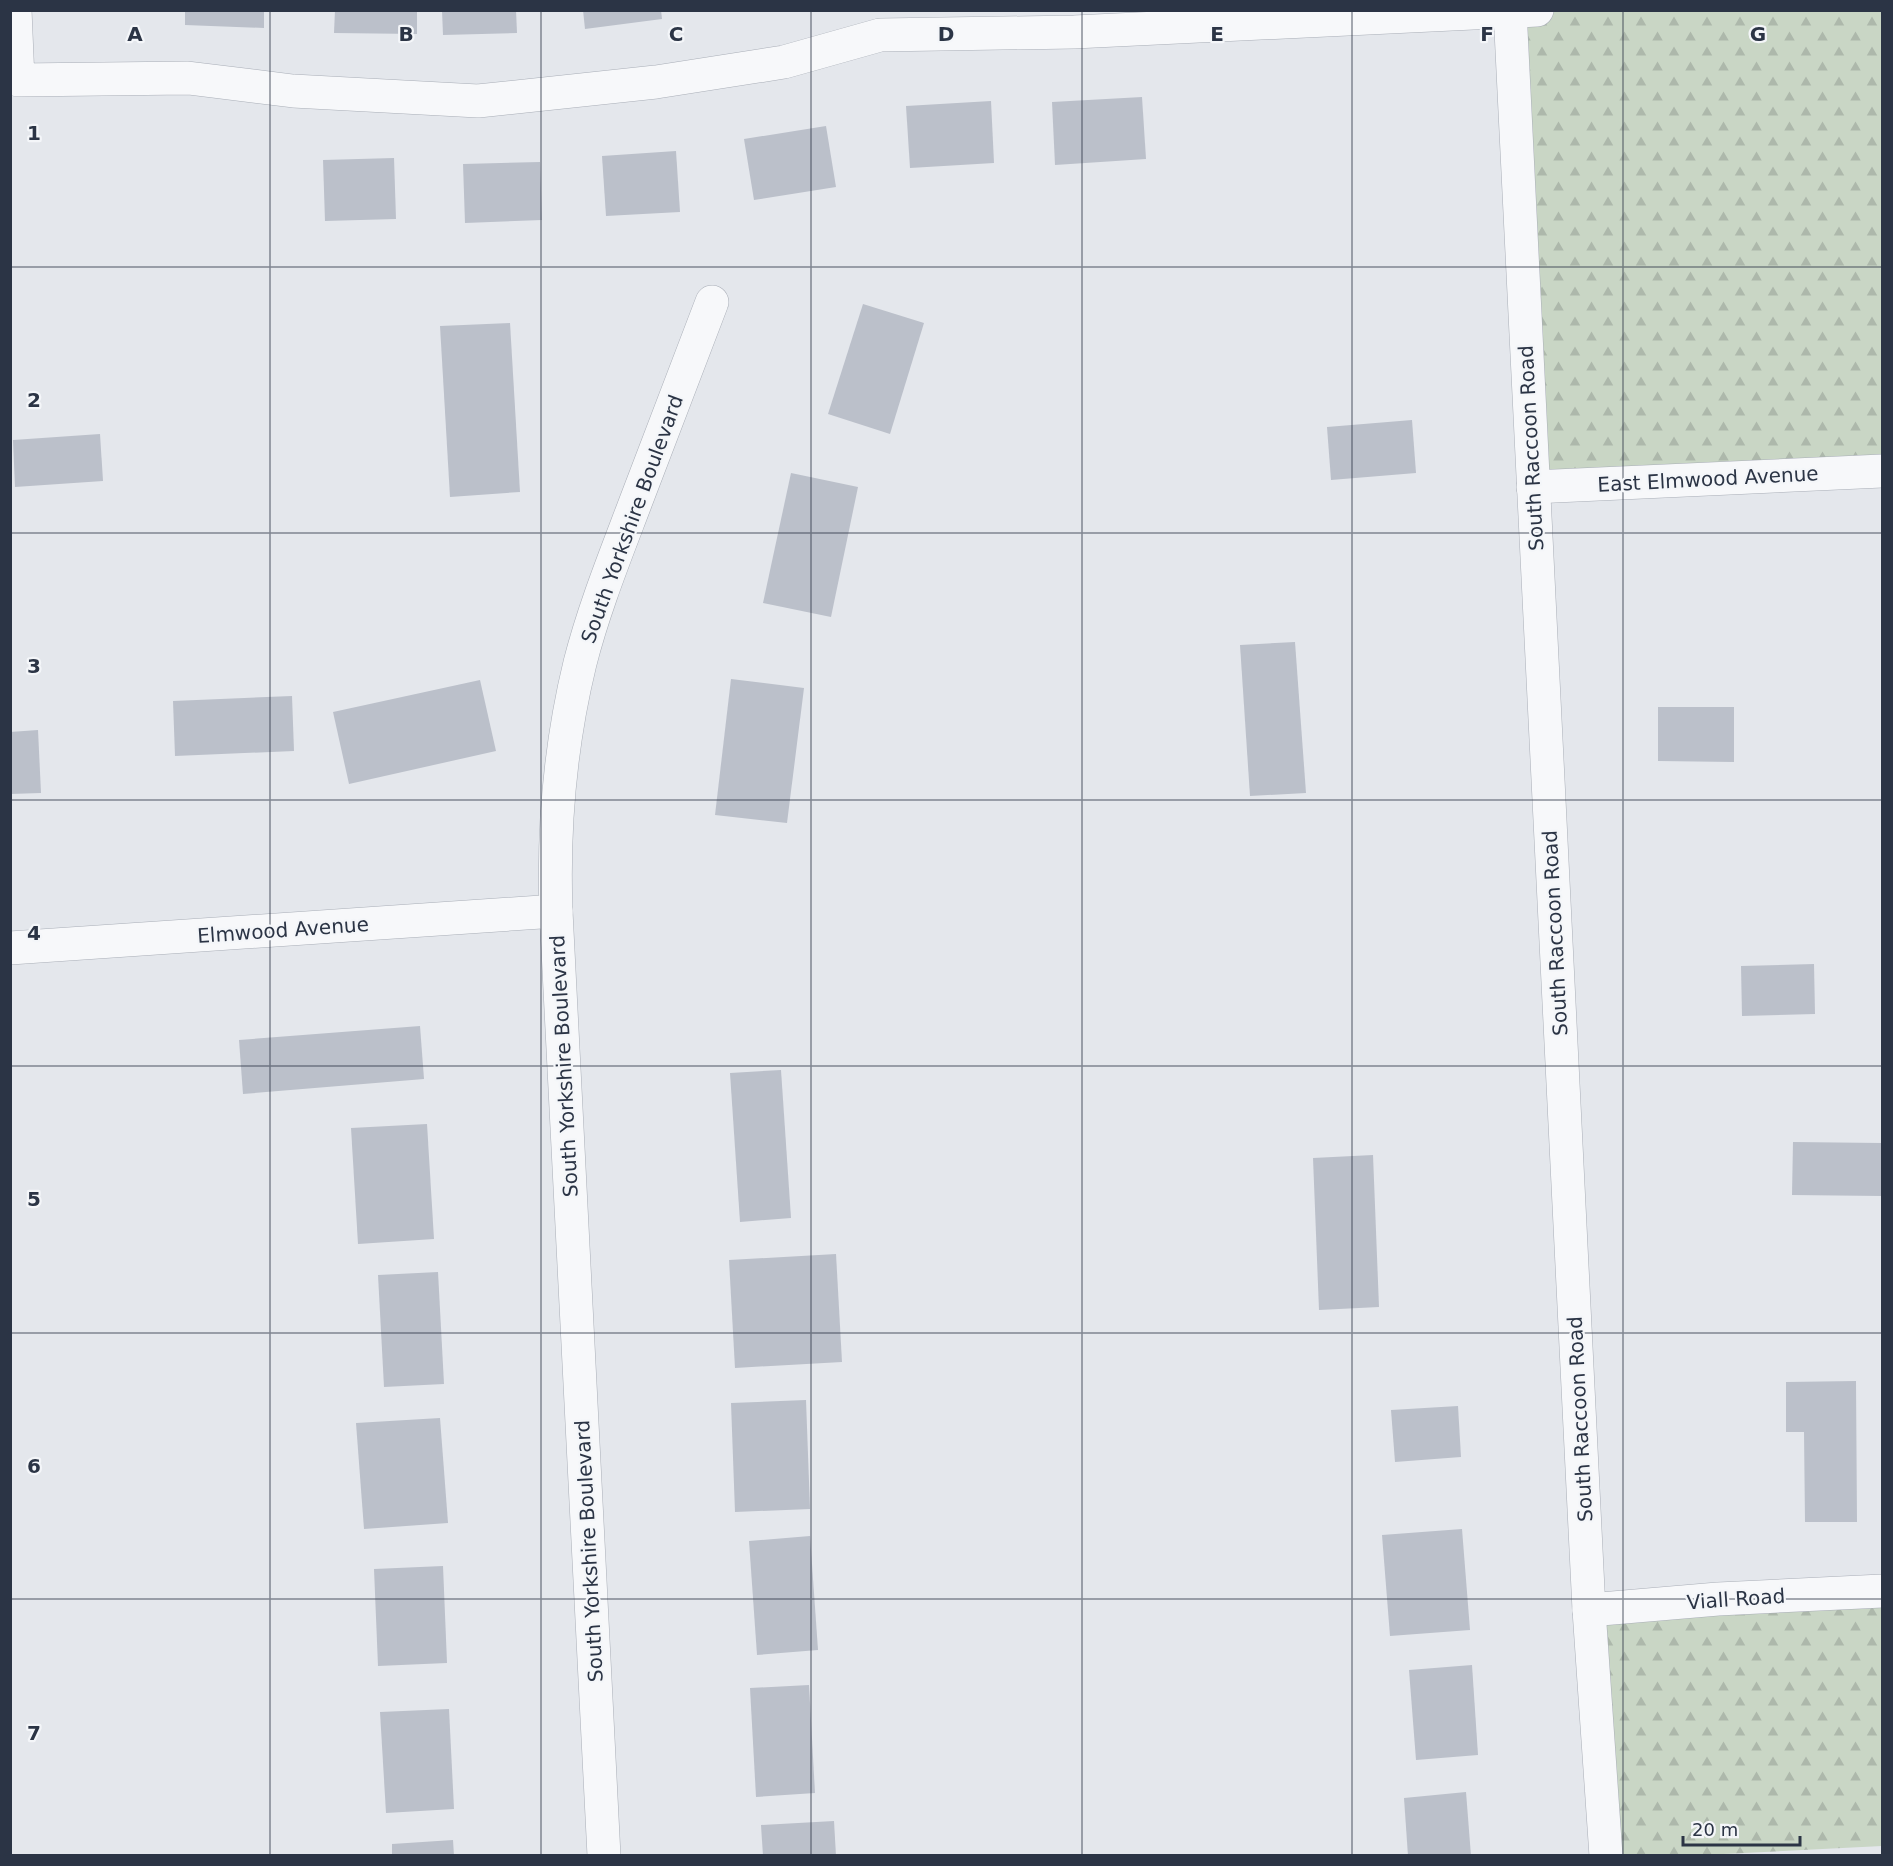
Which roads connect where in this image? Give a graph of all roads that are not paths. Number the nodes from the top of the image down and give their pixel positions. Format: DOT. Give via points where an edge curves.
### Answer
graph roads {
  1 [pos="15,10"];
  2 [pos="1519,11"];
  3 [pos="1219,18"];
  4 [pos="865,25"];
  5 [pos="14,80"];
  6 [pos="712,302"];
  7 [pos="1882,471"];
  8 [pos="1533,487"];
  9 [pos="556,911"];
  10 [pos="10,948"];
  11 [pos="1882,1591"];
  12 [pos="1589,1610"];
  13 [pos="604,1856"];
  14 [pos="1606,1856"];
  1 -- 5 [label="street"];
  2 -- 3 [label="street"];
  2 -- 8 [label="street, South Raccoon Road"];
  3 -- 4 [label="street" via="880,34"];
  4 -- 5 [label="street" via="784,62 656,82 478,101 293,91 188,78"];
  6 -- 9 [label="street, South Yorkshire Boulevard" via="605,584 580,663 558,792 554,848"];
  7 -- 8 [label="street, East Elmwood Avenue"];
  8 -- 12 [label="street, South Raccoon Road"];
  9 -- 10 [label="street, Elmwood Avenue"];
  9 -- 13 [label="street, South Yorkshire Boulevard"];
  11 -- 12 [label="street, Viall Road"];
  12 -- 14 [label="street, South Raccoon Road"];
}
